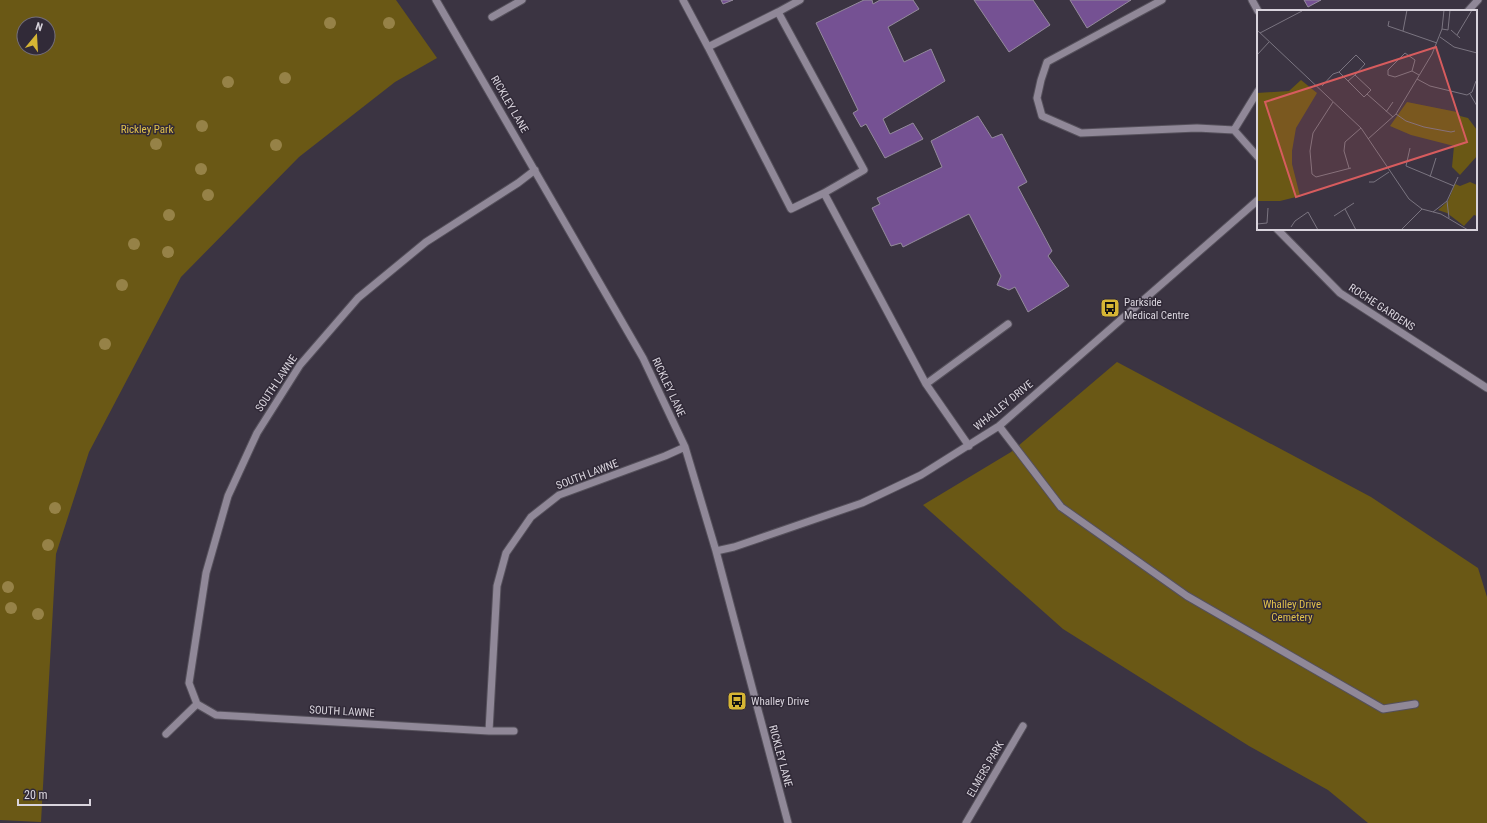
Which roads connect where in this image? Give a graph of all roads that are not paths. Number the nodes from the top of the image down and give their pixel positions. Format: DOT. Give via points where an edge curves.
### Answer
graph roads {
  1 [pos="436,0"];
  2 [pos="522,0"];
  3 [pos="682,0"];
  4 [pos="800,0"];
  5 [pos="1162,0"];
  6 [pos="1252,0"];
  7 [pos="1478,0"];
  8 [pos="1257,10"];
  9 [pos="1469,10"];
  10 [pos="778,12"];
  11 [pos="492,17"];
  12 [pos="708,47"];
  13 [pos="1257,93"];
  14 [pos="1234,130"];
  15 [pos="1257,156"];
  16 [pos="535,170"];
  17 [pos="824,193"];
  18 [pos="1256,204"];
  19 [pos="1279,230"];
  20 [pos="1008,324"];
  21 [pos="926,384"];
  22 [pos="1487,388"];
  23 [pos="999,426"];
  24 [pos="968,446"];
  25 [pos="685,447"];
  26 [pos="716,551"];
  27 [pos="197,704"];
  28 [pos="1415,704"];
  29 [pos="1023,726"];
  30 [pos="514,731"];
  31 [pos="489,732"];
  32 [pos="166,734"];
  33 [pos="788,823"];
  34 [pos="966,823"];
  1 -- 16 [label="street, RICKLEY LANE"];
  2 -- 11 [label="street"];
  3 -- 12 [label="street"];
  4 -- 10 [label="street"];
  5 -- 14 [label="street" via="1047,62 1037,98 1042,116 1081,133 1197,128"];
  6 -- 8 [label="street"];
  7 -- 9 [label="street"];
  10 -- 12 [label="street"];
  10 -- 17 [label="street" via="864,170"];
  12 -- 17 [label="street" via="791,209"];
  13 -- 14 [label="street"];
  14 -- 15 [label="street"];
  16 -- 25 [label="street, RICKLEY LANE" via="644,358"];
  16 -- 27 [label="street, SOUTH LAWNE" via="426,242 358,298 300,364 257,433 228,496 206,573 189,683"];
  17 -- 21 [label="street"];
  18 -- 23 [label="street, WHALLEY DRIVE"];
  19 -- 22 [label="street, ROCHE GARDENS" via="1340,294"];
  20 -- 21 [label="street"];
  21 -- 24 [label="street"];
  23 -- 24 [label="street, WHALLEY DRIVE"];
  23 -- 28 [label="street" via="1061,507 1187,596 1383,709"];
  24 -- 26 [label="street, WHALLEY DRIVE" via="921,475 862,503"];
  25 -- 26 [label="street, RICKLEY LANE"];
  25 -- 31 [label="street, SOUTH LAWNE" via="559,495 531,517 506,553 496,586"];
  26 -- 33 [label="street, RICKLEY LANE"];
  27 -- 31 [label="street, SOUTH LAWNE" via="216,715"];
  27 -- 32 [label="street"];
  29 -- 34 [label="street, ELMERS PARK"];
  30 -- 31 [label="street, SOUTH LAWNE"];
}
